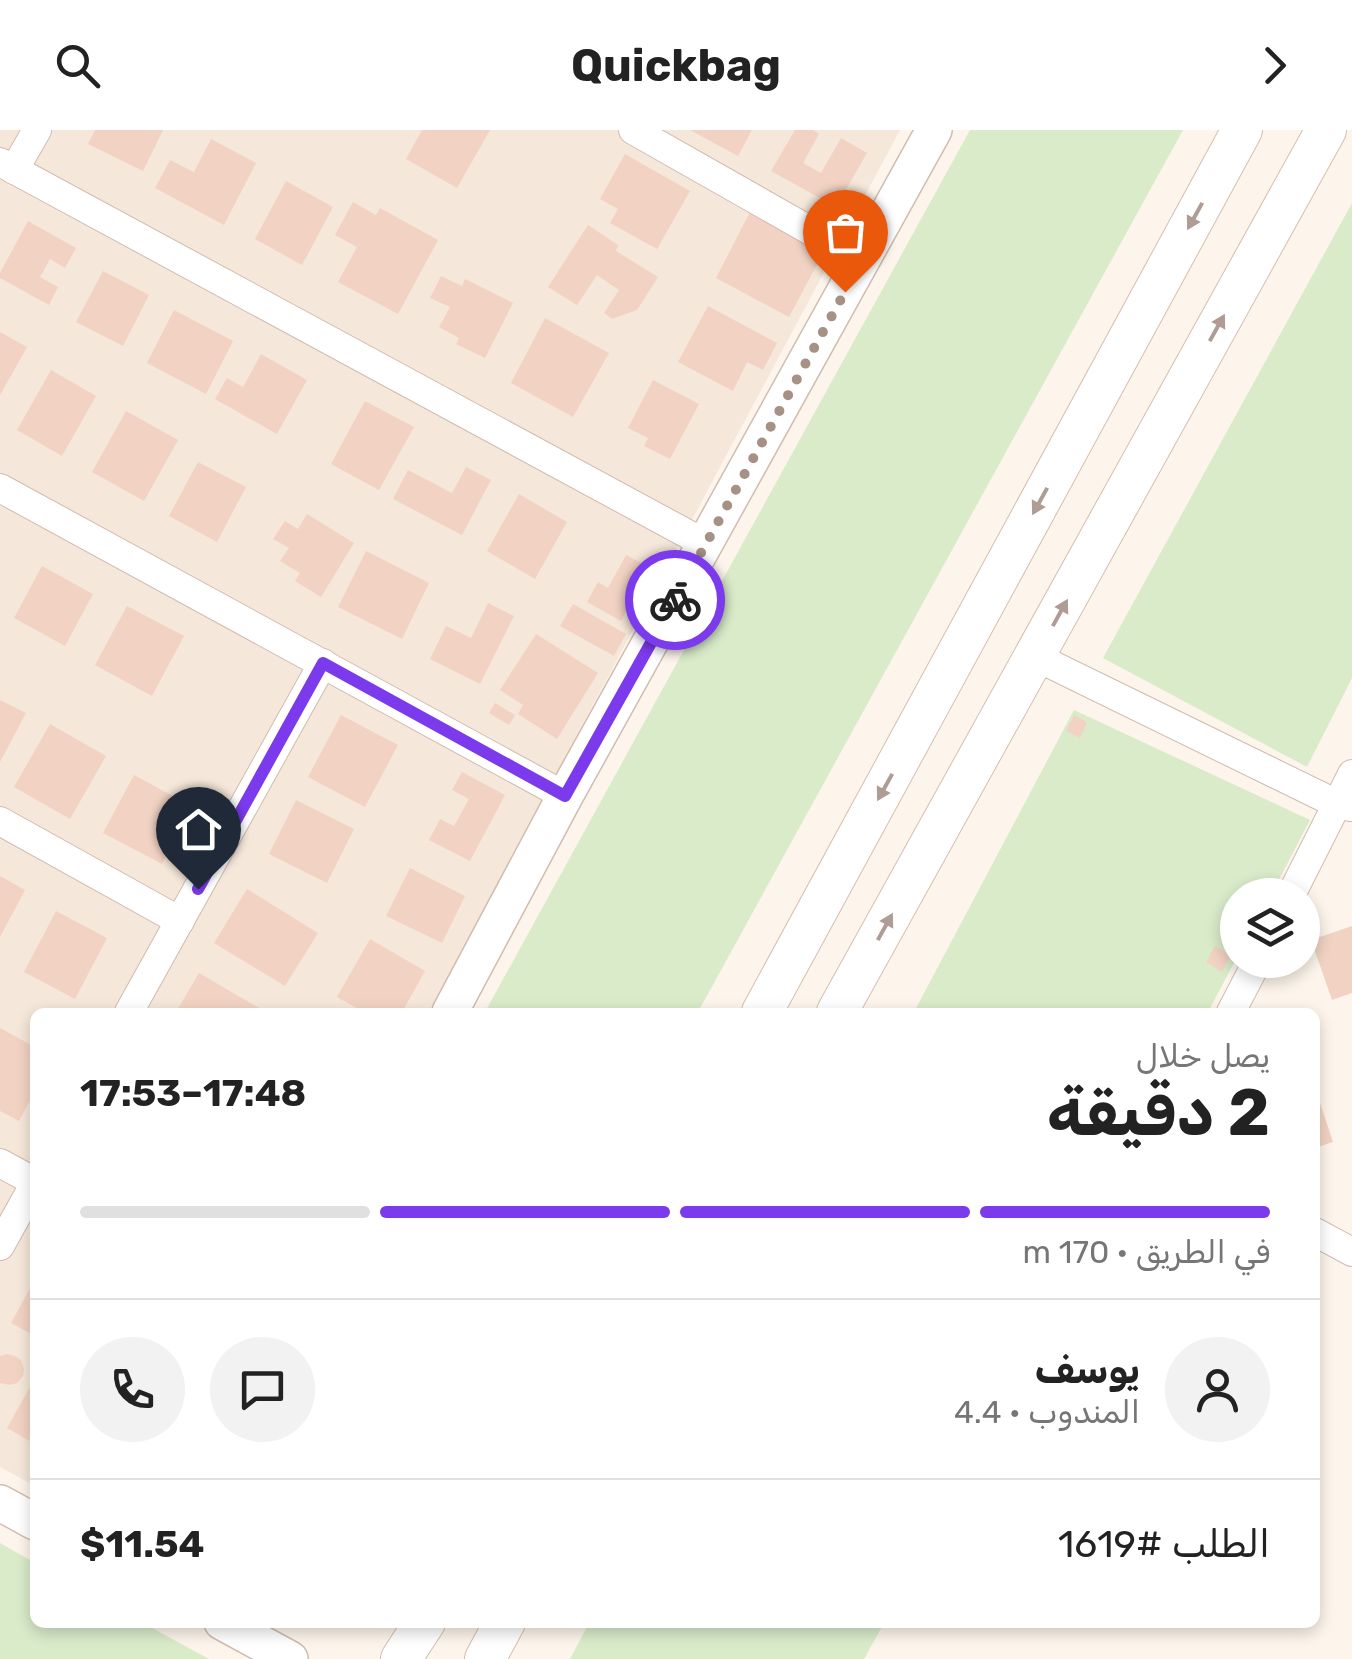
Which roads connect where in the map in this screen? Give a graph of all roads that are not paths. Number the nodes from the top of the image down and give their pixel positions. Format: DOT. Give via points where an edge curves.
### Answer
graph roads {
  1 [pos="37,130"];
  2 [pos="633,130"];
  3 [pos="934,130"];
  4 [pos="1242,130"];
  5 [pos="1326,130"];
  6 [pos="7,166"];
  7 [pos="862,260"];
  8 [pos="0,488"];
  9 [pos="706,544"];
  10 [pos="1036,657"];
  11 [pos="323,663"];
  12 [pos="1352,774"];
  13 [pos="565,796"];
  14 [pos="1344,806"];
  15 [pos="0,821"];
  16 [pos="1301,878"];
  17 [pos="180,921"];
  18 [pos="1249,978"];
  19 [pos="131,1008"];
  20 [pos="452,1008"];
  21 [pos="764,1008"];
  22 [pos="840,1008"];
  23 [pos="1233,1008"];
  24 [pos="0,1163"];
  25 [pos="30,1180"];
  26 [pos="30,1192"];
  27 [pos="1320,1235"];
  28 [pos="0,1246"];
  29 [pos="1352,1252"];
  30 [pos="0,1503"];
  31 [pos="30,1519"];
  32 [pos="233,1628"];
  33 [pos="421,1628"];
  34 [pos="501,1628"];
  35 [pos="290,1659"];
  36 [pos="401,1659"];
  37 [pos="484,1659"];
  1 -- 6 [label="street"];
  2 -- 7 [label="street"];
  3 -- 7 [label="street"];
  4 -- 21 [label="main road, one-way"];
  10 -- 5 [label="main road, one-way"];
  6 -- 9 [label="street"];
  7 -- 9 [label="street"];
  8 -- 11 [label="street"];
  9 -- 13 [label="street"];
  10 -- 14 [label="street"];
  22 -- 10 [label="main road, one-way"];
  11 -- 13 [label="street"];
  11 -- 17 [label="street"];
  12 -- 14 [label="street"];
  13 -- 20 [label="street"];
  14 -- 16 [label="street"];
  15 -- 17 [label="street"];
  17 -- 19 [label="street"];
  18 -- 23 [label="street"];
  24 -- 25 [label="street"];
  26 -- 28 [label="street"];
  27 -- 29 [label="street"];
  30 -- 31 [label="street"];
  32 -- 35 [label="street"];
  33 -- 36 [label="main road"];
  34 -- 37 [label="main road"];
}
